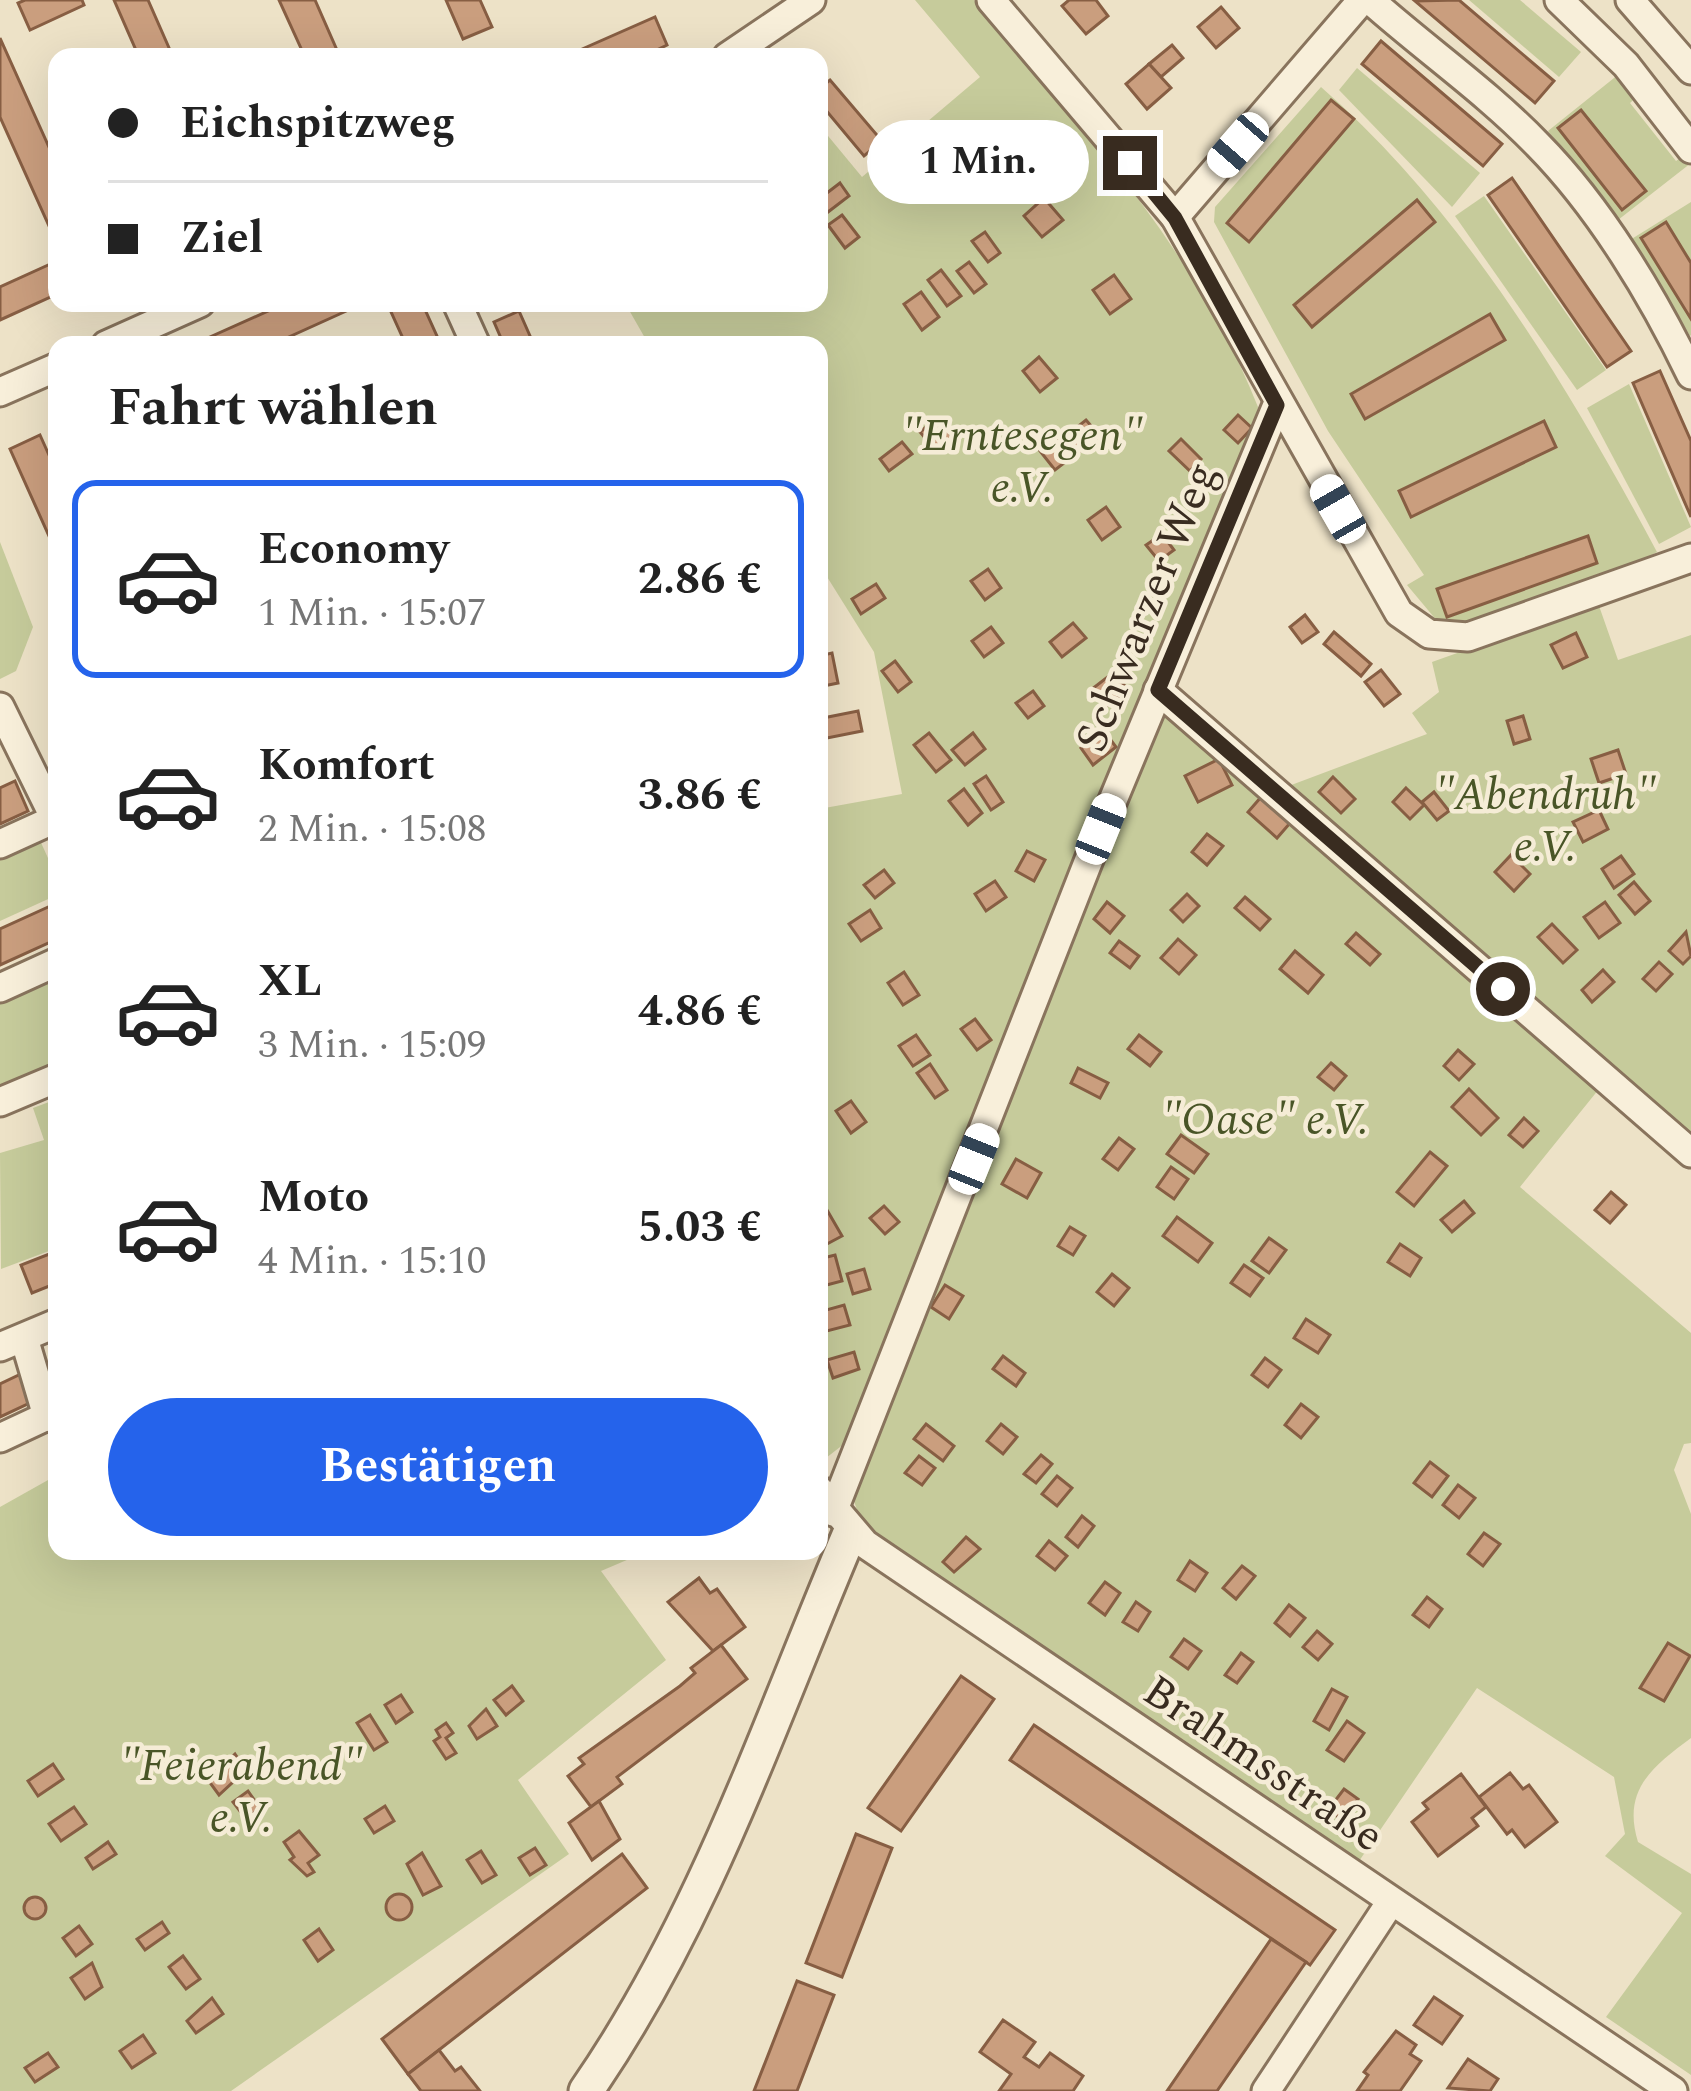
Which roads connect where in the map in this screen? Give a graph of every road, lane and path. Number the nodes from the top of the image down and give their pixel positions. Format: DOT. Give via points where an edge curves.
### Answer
graph roads {
  1 [pos="811,0"];
  2 [pos="991,0"];
  3 [pos="1366,0"];
  4 [pos="1559,0"];
  5 [pos="1637,8"];
  6 [pos="740,48"];
  7 [pos="1611,48"];
  8 [pos="1691,70"];
  9 [pos="1691,148"];
  10 [pos="1175,218"];
  11 [pos="180,312"];
  12 [pos="126,336"];
  13 [pos="48,371"];
  14 [pos="1691,375"];
  15 [pos="0,392"];
  16 [pos="1277,405"];
  17 [pos="1691,558"];
  18 [pos="1158,690"];
  19 [pos="0,707"];
  20 [pos="48,806"];
  21 [pos="48,825"];
  22 [pos="0,844"];
  23 [pos="48,966"];
  24 [pos="0,988"];
  25 [pos="48,1082"];
  26 [pos="0,1102"];
  27 [pos="1691,1153"];
  28 [pos="48,1327"];
  29 [pos="12,1343"];
  30 [pos="48,1410"];
  31 [pos="48,1420"];
  32 [pos="0,1438"];
  33 [pos="834,1512"];
  34 [pos="818,1560"];
  35 [pos="1390,1903"];
  36 [pos="586,2091"];
  37 [pos="1266,2091"];
  38 [pos="1673,2091"];
  1 -- 6 [label="street"];
  2 -- 10 [label="street"];
  3 -- 10 [label="street"];
  3 -- 14 [label="street" via="1542,148 1615,246"];
  4 -- 7 [label="street"];
  5 -- 7 [label="street"];
  5 -- 8 [label="street"];
  7 -- 9 [label="street"];
  10 -- 16 [label="street"];
  11 -- 12 [label="street"];
  13 -- 15 [label="street"];
  16 -- 17 [label="street" via="1399,613 1429,634 1468,638"];
  16 -- 18 [label="street, Schwarzer Weg"];
  18 -- 27 [label="street"];
  18 -- 33 [label="street, Schwarzer Weg"];
  19 -- 20 [label="street"];
  21 -- 22 [label="street"];
  23 -- 24 [label="street"];
  25 -- 26 [label="street"];
  28 -- 29 [label="street"];
  29 -- 30 [label="street"];
  31 -- 32 [label="street"];
  33 -- 35 [label="street, Brahmsstraße"];
  34 -- 36 [label="street" via="718,1860"];
  35 -- 37 [label="street"];
  35 -- 38 [label="street, Brahmsstraße"];
}
